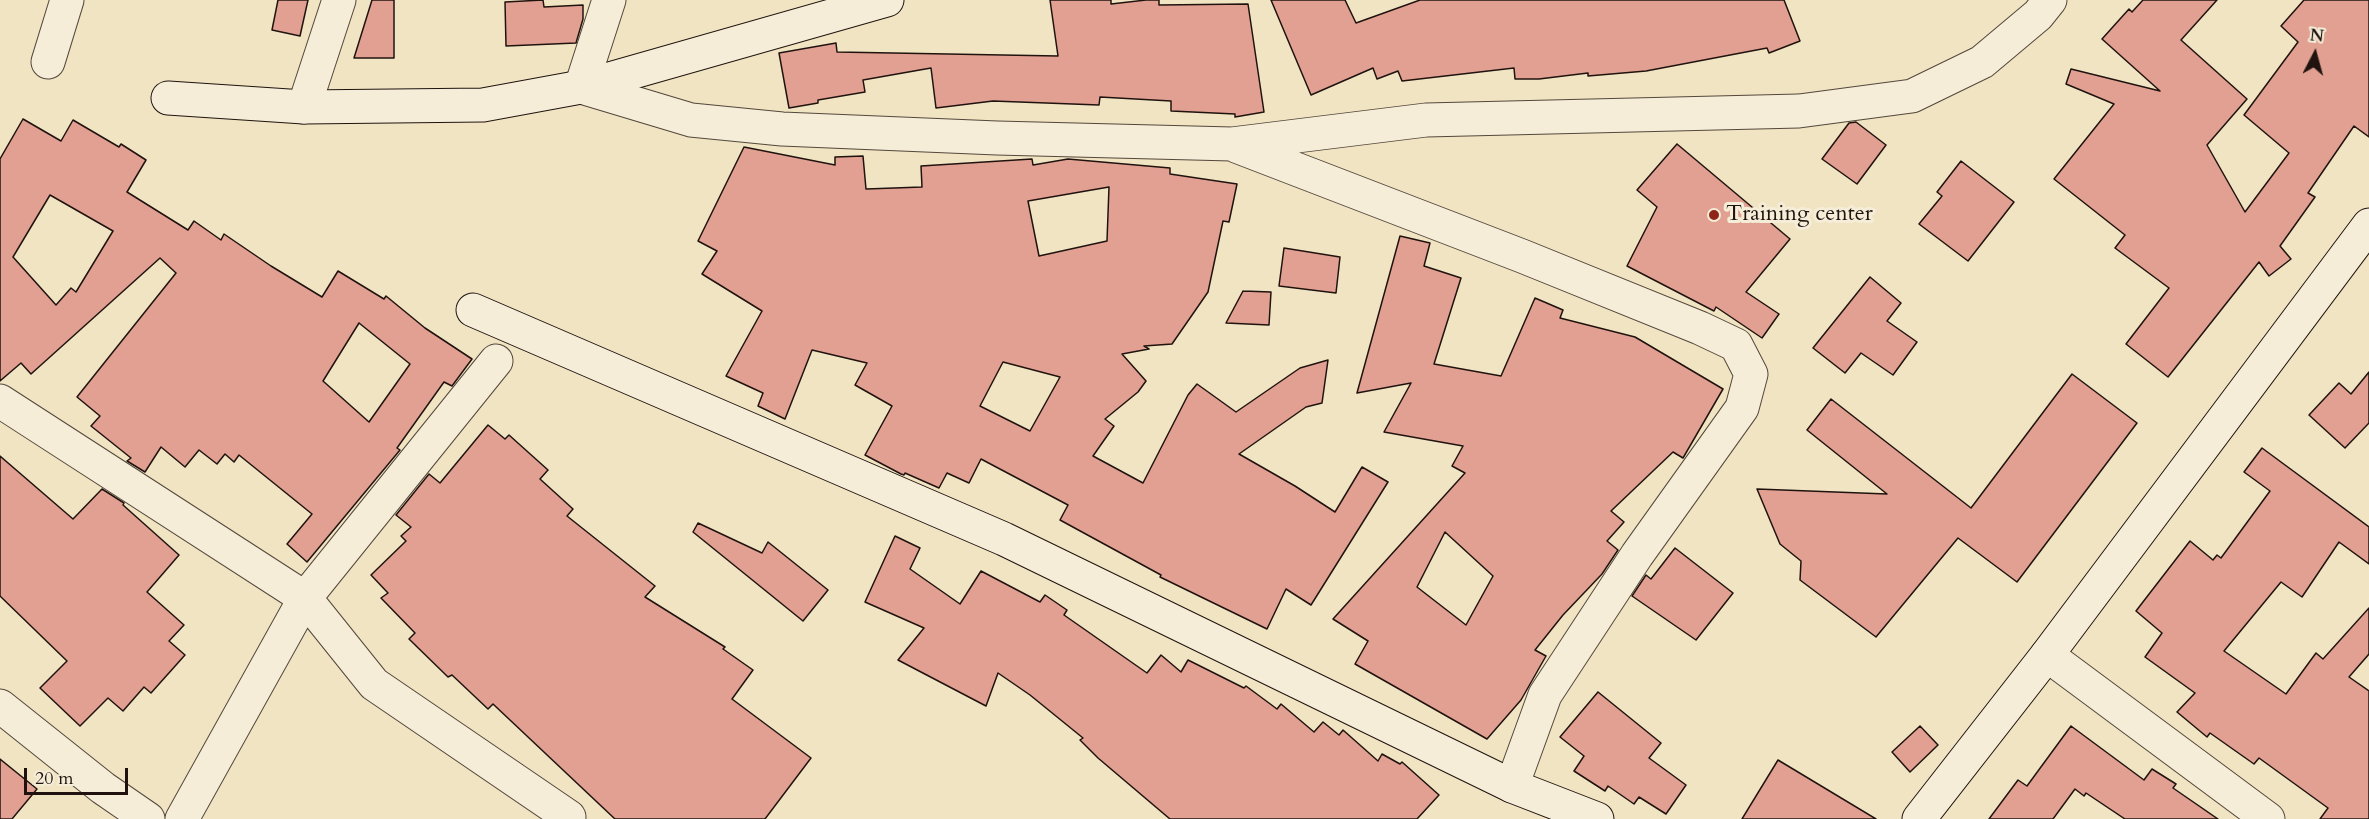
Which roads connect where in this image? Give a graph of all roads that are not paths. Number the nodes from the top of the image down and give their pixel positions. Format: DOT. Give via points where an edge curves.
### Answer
graph roads {
  1 [pos="67,0"];
  2 [pos="339,0"];
  3 [pos="609,0"];
  4 [pos="887,0"];
  5 [pos="2050,0"];
  6 [pos="48,62"];
  7 [pos="581,87"];
  8 [pos="168,98"];
  9 [pos="304,107"];
  10 [pos="1232,144"];
  11 [pos="2369,225"];
  12 [pos="473,310"];
  13 [pos="496,361"];
  14 [pos="0,401"];
  15 [pos="305,598"];
  16 [pos="2047,655"];
  17 [pos="0,706"];
  18 [pos="1512,786"];
  19 [pos="569,817"];
  20 [pos="148,819"];
  21 [pos="182,819"];
  22 [pos="1597,819"];
  23 [pos="1919,819"];
  24 [pos="2268,819"];
  1 -- 6 [label="street"];
  2 -- 9 [label="street"];
  3 -- 7 [label="street"];
  4 -- 7 [label="street"];
  5 -- 10 [label="street" via="1982,62 1912,96 1799,111 1426,120"];
  7 -- 9 [label="street" via="483,105"];
  7 -- 10 [label="street" via="691,120 782,129"];
  8 -- 9 [label="street"];
  10 -- 18 [label="street" via="1700,328 1736,345 1751,374 1742,408 1637,555 1545,695"];
  11 -- 16 [label="street"];
  12 -- 18 [label="street" via="1004,539"];
  13 -- 15 [label="street"];
  14 -- 15 [label="street"];
  15 -- 19 [label="street" via="374,684"];
  15 -- 21 [label="street"];
  16 -- 23 [label="street"];
  16 -- 24 [label="street"];
  17 -- 20 [label="street"];
  18 -- 22 [label="street"];
}
